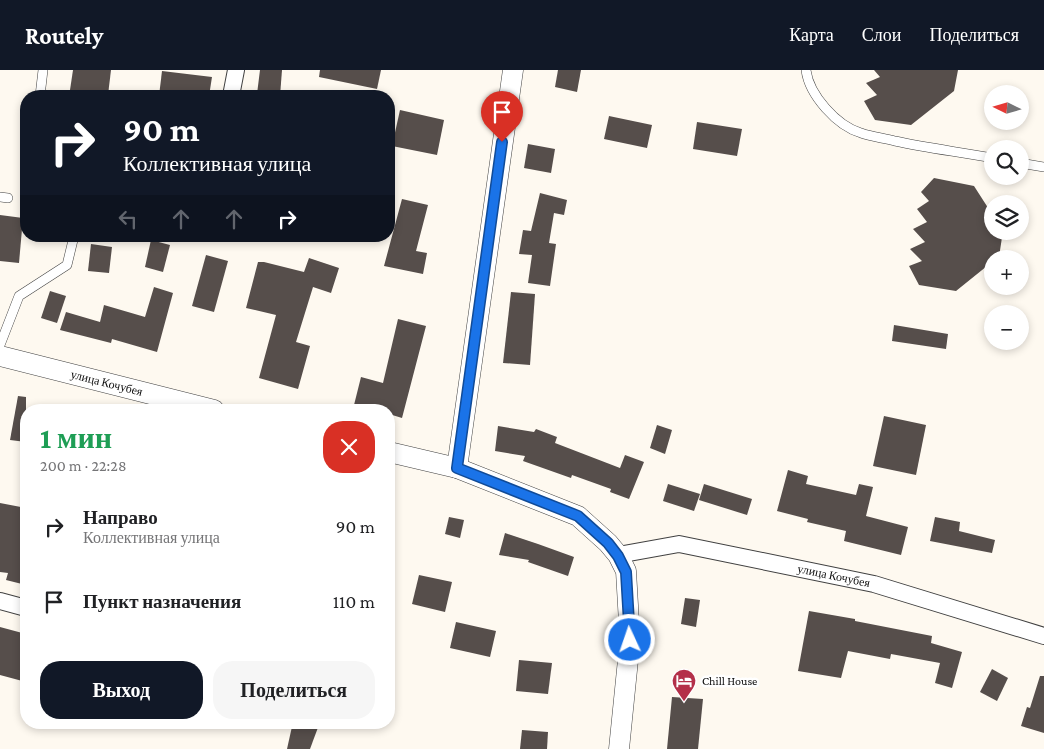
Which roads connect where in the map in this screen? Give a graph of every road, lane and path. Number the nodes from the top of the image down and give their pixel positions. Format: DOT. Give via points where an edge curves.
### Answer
graph roads {
  1 [pos="43,70"];
  2 [pos="236,70"];
  3 [pos="512,70"];
  4 [pos="806,70"];
  5 [pos="41,90"];
  6 [pos="232,90"];
  7 [pos="984,157"];
  8 [pos="1029,164"];
  9 [pos="1044,167"];
  10 [pos="73,242"];
  11 [pos="0,345"];
  12 [pos="0,356"];
  13 [pos="190,404"];
  14 [pos="395,453"];
  15 [pos="457,468"];
  16 [pos="618,556"];
  17 [pos="0,601"];
  18 [pos="20,606"];
  19 [pos="1044,636"];
  20 [pos="619,749"];
  1 -- 5 [label="lane"];
  2 -- 6 [label="street"];
  3 -- 15 [label="street"];
  4 -- 7 [label="lane" via="820,102 835,118 860,133"];
  8 -- 9 [label="lane"];
  10 -- 11 [label="lane" via="67,266 19,296"];
  12 -- 13 [label="street, улица Кочубея"];
  14 -- 15 [label="street"];
  15 -- 16 [label="street" via="578,516"];
  16 -- 19 [label="street, улица Кочубея" via="679,544 874,584"];
  16 -- 20 [label="street" via="626,572 630,640"];
  17 -- 18 [label="street"];
}
